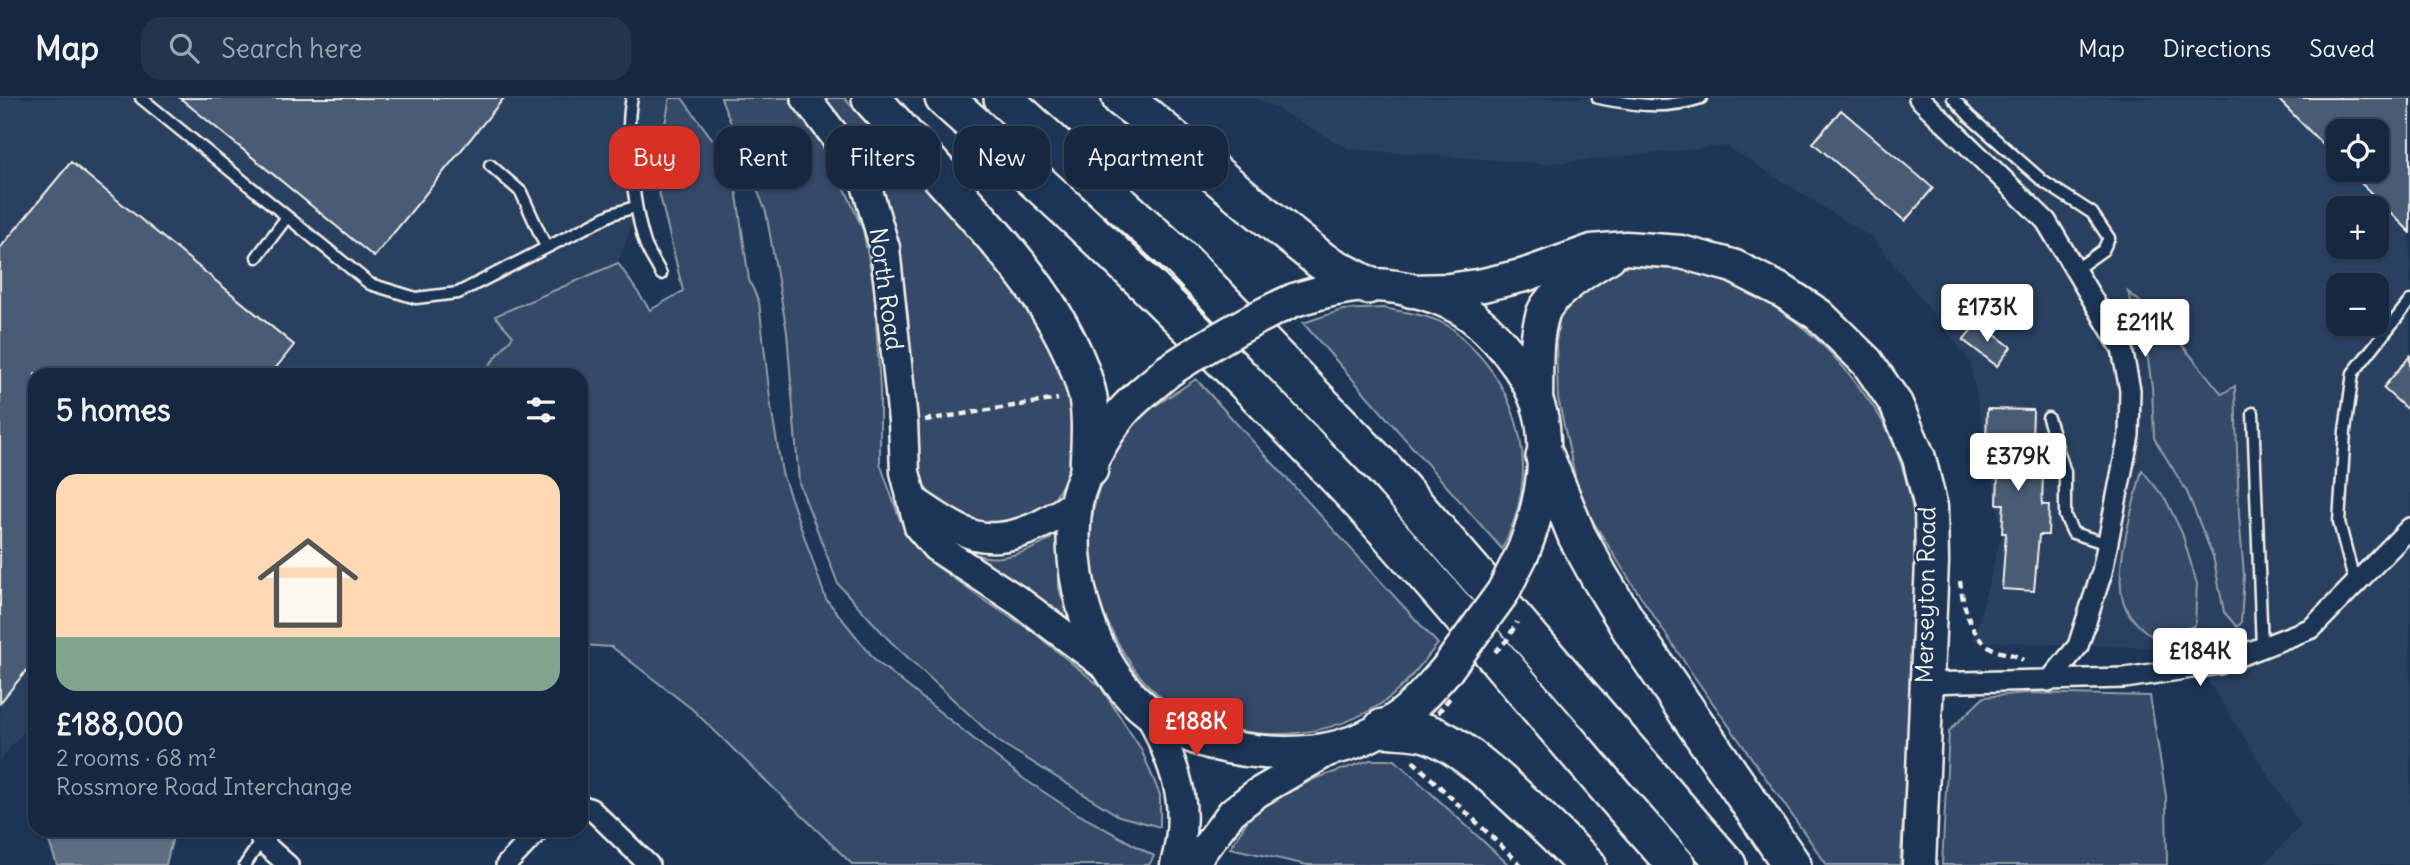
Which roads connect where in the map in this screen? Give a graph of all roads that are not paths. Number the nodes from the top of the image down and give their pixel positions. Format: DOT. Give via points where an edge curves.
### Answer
graph roads {
  1 [pos="141,98"];
  2 [pos="632,98"];
  3 [pos="806,98"];
  4 [pos="871,98"];
  5 [pos="944,98"];
  6 [pos="1003,98"];
  7 [pos="1121,98"];
  8 [pos="1598,98"];
  9 [pos="1701,98"];
  10 [pos="1919,98"];
  11 [pos="1953,98"];
  12 [pos="490,165"];
  13 [pos="635,207"];
  14 [pos="287,217"];
  15 [pos="546,247"];
  16 [pos="1626,248"];
  17 [pos="257,257"];
  18 [pos="2075,270"];
  19 [pos="662,274"];
  20 [pos="1367,285"];
  21 [pos="1411,291"];
  22 [pos="2410,301"];
  23 [pos="1536,405"];
  24 [pos="2253,413"];
  25 [pos="2048,418"];
  26 [pos="1545,457"];
  27 [pos="1089,469"];
  28 [pos="911,499"];
  29 [pos="1076,503"];
  30 [pos="2410,528"];
  31 [pos="2108,544"];
  32 [pos="2355,584"];
  33 [pos="2262,648"];
  34 [pos="1111,670"];
  35 [pos="2049,681"];
  36 [pos="1925,683"];
  37 [pos="1151,714"];
  38 [pos="1394,741"];
  39 [pos="1329,751"];
  40 [pos="588,808"];
  41 [pos="264,837"];
  42 [pos="267,837"];
  43 [pos="532,837"];
  44 [pos="245,865"];
  45 [pos="288,865"];
  46 [pos="506,865"];
  47 [pos="649,865"];
  48 [pos="1175,865"];
  49 [pos="1192,865"];
  50 [pos="1587,865"];
  51 [pos="1676,865"];
  52 [pos="1727,865"];
  53 [pos="1792,865"];
  54 [pos="1919,865"];
  1 -- 14 [label="lane"];
  2 -- 13 [label="lane" via="628,114"];
  3 -- 28 [label="street, North Road" via="862,171 885,248"];
  4 -- 27 [label="highway" via="1040,293 1070,345 1087,391"];
  5 -- 51 [label="highway" via="1158,294 1354,496"];
  6 -- 52 [label="highway" via="1183,261 1385,470"];
  7 -- 20 [label="highway" via="1322,261"];
  8 -- 9 [label="lane" via="1644,107"];
  10 -- 18 [label="street" via="2046,221"];
  11 -- 18 [label="lane" via="2044,182 2092,213 2109,238 2103,250"];
  12 -- 15 [label="lane" via="521,192"];
  13 -- 15 [label="lane"];
  13 -- 19 [label="lane" via="645,243"];
  14 -- 15 [label="lane" via="370,284 416,298 458,293"];
  14 -- 17 [label="lane"];
  16 -- 21 [label="main road, Merseyton Road" via="1592,251 1483,285"];
  16 -- 23 [label="main road" via="1590,267 1544,311"];
  16 -- 36 [label="main road, Merseyton Road" via="1681,252 1733,266 1784,292 1819,315 1867,362 1896,404 1920,458 1931,507"];
  18 -- 31 [label="street" via="2122,349 2130,390 2129,435"];
  20 -- 21 [label="main road"];
  20 -- 27 [label="main road, bridge" via="1294,300 1213,341 1168,371 1122,412"];
  21 -- 23 [label="main road" via="1471,316 1504,349 1530,386"];
  22 -- 32 [label="lane" via="2353,373 2339,522"];
  23 -- 26 [label="main road"];
  24 -- 33 [label="lane"];
  25 -- 31 [label="lane" via="2065,472 2065,516 2073,533"];
  26 -- 38 [label="main road, bridge" via="1542,494 1523,552 1503,592 1447,669 1410,709"];
  26 -- 53 [label="highway" via="1577,536 1634,634"];
  27 -- 29 [label="main road"];
  28 -- 29 [label="street" via="978,536 1024,533"];
  28 -- 34 [label="street, North Road" via="919,527 936,547"];
  29 -- 34 [label="main road" via="1078,586 1086,618"];
  30 -- 32 [label="street"];
  31 -- 35 [label="street" via="2078,646"];
  32 -- 33 [label="street" via="2312,628"];
  33 -- 35 [label="street" via="2219,664 2125,678"];
  34 -- 37 [label="main road"];
  35 -- 36 [label="street"];
  36 -- 54 [label="main road, Merseyton Road"];
  37 -- 39 [label="main road" via="1202,740 1236,750"];
  37 -- 48 [label="street" via="1182,794 1181,844"];
  38 -- 39 [label="main road"];
  38 -- 50 [label="highway" via="1426,733 1450,744 1485,770"];
  39 -- 49 [label="street" via="1232,812"];
  40 -- 47 [label="street"];
  41 -- 44 [label="lane"];
  42 -- 45 [label="street"];
  43 -- 46 [label="street"];
}
